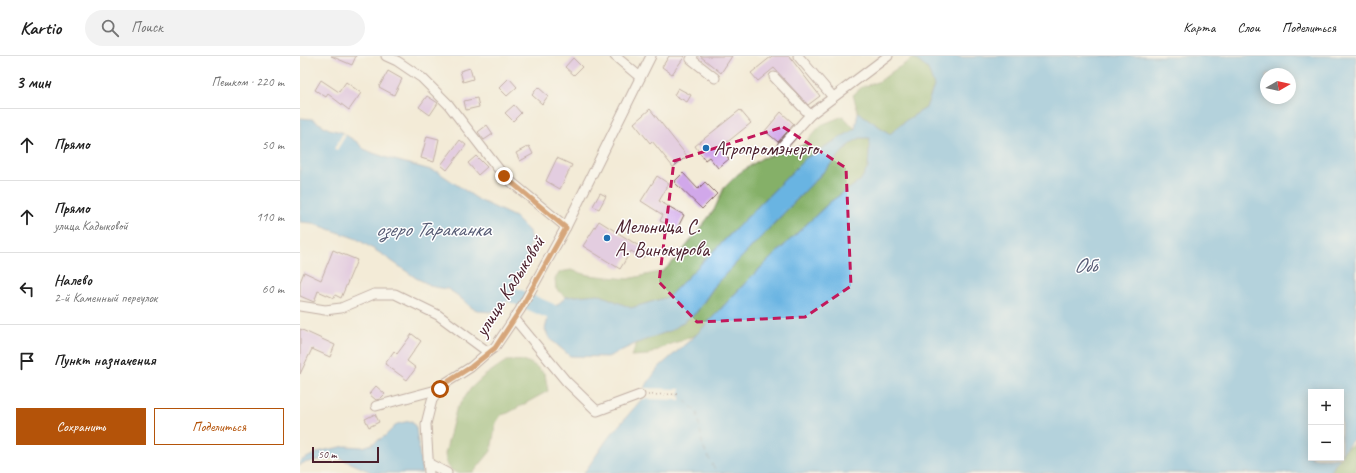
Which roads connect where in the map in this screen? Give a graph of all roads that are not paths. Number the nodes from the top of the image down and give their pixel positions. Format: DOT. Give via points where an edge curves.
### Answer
graph roads {
  1 [pos="386,56"];
  2 [pos="615,56"];
  3 [pos="651,56"];
  4 [pos="693,56"];
  5 [pos="798,56"];
  6 [pos="888,56"];
  7 [pos="640,77"];
  8 [pos="774,77"];
  9 [pos="715,78"];
  10 [pos="833,97"];
  11 [pos="810,115"];
  12 [pos="782,146"];
  13 [pos="566,228"];
  14 [pos="300,306"];
  15 [pos="514,318"];
  16 [pos="488,352"];
  17 [pos="440,389"];
  18 [pos="640,395"];
  19 [pos="376,406"];
  20 [pos="428,463"];
  21 [pos="429,473"];
  22 [pos="447,473"];
  1 -- 13 [label="street" via="422,78 448,104 504,176"];
  2 -- 7 [label="street"];
  3 -- 7 [label="street, улица Кадыковой"];
  4 -- 9 [label="street" via="691,59"];
  5 -- 10 [label="street"];
  6 -- 10 [label="street"];
  7 -- 13 [label="street, улица Кадыковой"];
  8 -- 11 [label="street"];
  10 -- 11 [label="street"];
  11 -- 12 [label="street"];
  13 -- 15 [label="street, улица Кадыковой"];
  14 -- 16 [label="street, улица Кадыковой" via="325,310 341,308 374,294 395,294 438,314"];
  15 -- 16 [label="street, улица Кадыковой" via="495,348"];
  15 -- 18 [label="street" via="566,381 597,411"];
  16 -- 17 [label="street"];
  17 -- 19 [label="street"];
  17 -- 20 [label="street" via="432,400 426,424"];
  20 -- 21 [label="street"];
  20 -- 22 [label="street"];
}
